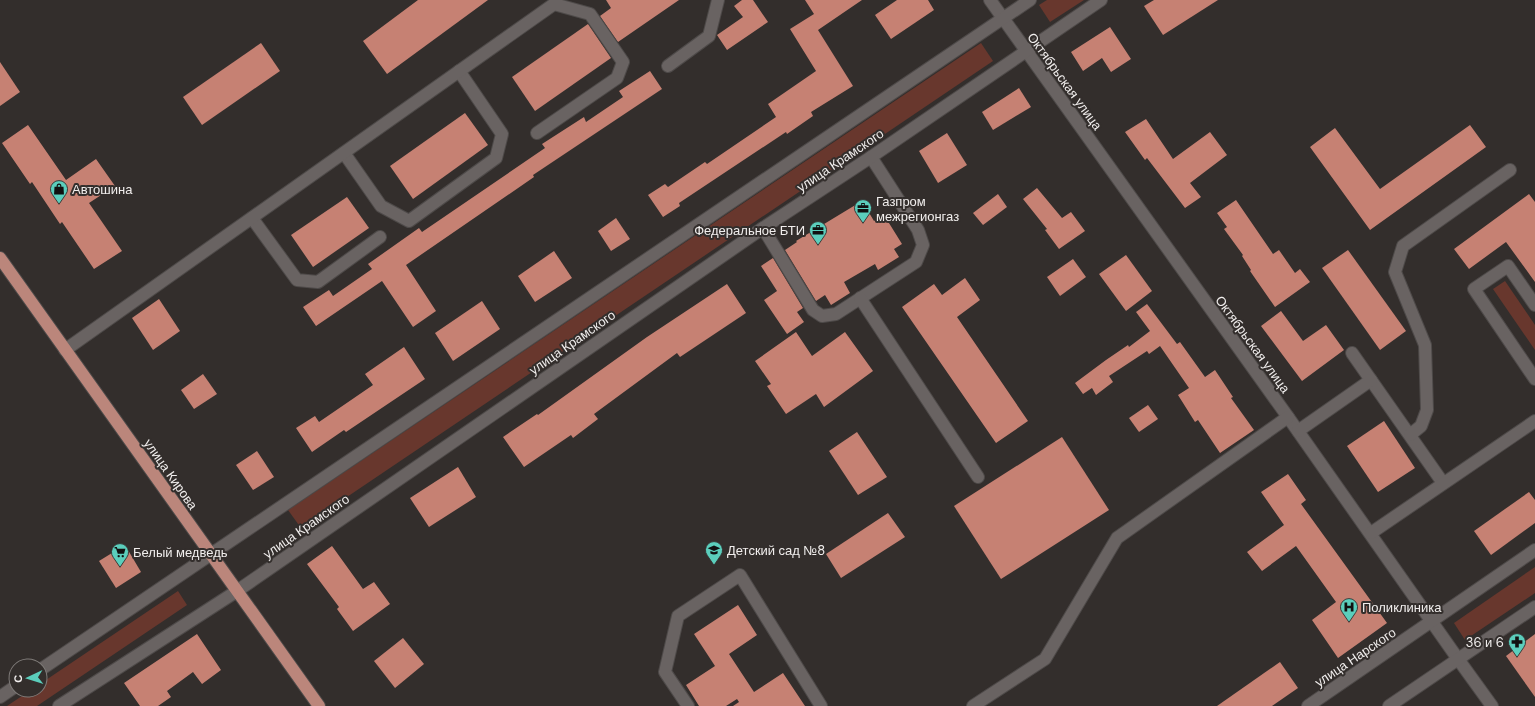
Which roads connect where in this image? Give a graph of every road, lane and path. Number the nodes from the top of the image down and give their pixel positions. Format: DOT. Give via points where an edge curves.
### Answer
graph roads {
  1 [pos="718,0"];
  2 [pos="990,0"];
  3 [pos="1030,0"];
  4 [pos="1101,0"];
  5 [pos="1003,18"];
  6 [pos="1026,50"];
  7 [pos="668,66"];
  8 [pos="459,71"];
  9 [pos="537,133"];
  10 [pos="344,153"];
  11 [pos="871,156"];
  12 [pos="1510,170"];
  13 [pos="252,218"];
  14 [pos="763,228"];
  15 [pos="380,237"];
  16 [pos="0,258"];
  17 [pos="860,298"];
  18 [pos="1535,305"];
  19 [pos="65,350"];
  20 [pos="1352,353"];
  21 [pos="1535,379"];
  22 [pos="1371,380"];
  23 [pos="1288,417"];
  24 [pos="1535,420"];
  25 [pos="1298,431"];
  26 [pos="1410,435"];
  27 [pos="978,477"];
  28 [pos="1443,483"];
  29 [pos="1370,533"];
  30 [pos="1535,550"];
  31 [pos="210,554"];
  32 [pos="237,591"];
  33 [pos="1535,607"];
  34 [pos="1432,622"];
  35 [pos="1458,659"];
  36 [pos="48,665"];
  37 [pos="59,706"];
  38 [pos="319,706"];
  39 [pos="688,706"];
  40 [pos="822,706"];
  41 [pos="973,706"];
  42 [pos="1308,706"];
  43 [pos="1389,706"];
  44 [pos="1492,706"];
  1 -- 7 [label="street" via="709,36"];
  2 -- 5 [label="street, Октябрьская улица"];
  3 -- 5 [label="street, улица Крамского"];
  4 -- 6 [label="street, улица Крамского"];
  5 -- 6 [label="street, Октябрьская улица"];
  5 -- 31 [label="street, улица Крамского"];
  6 -- 11 [label="street, улица Крамского"];
  6 -- 23 [label="street, Октябрьская улица"];
  8 -- 9 [label="street" via="554,4 590,14 623,62 617,78"];
  8 -- 10 [label="street"];
  8 -- 10 [label="street" via="502,134 496,158 409,221 381,206"];
  10 -- 13 [label="street"];
  11 -- 14 [label="street, улица Крамского"];
  11 -- 17 [label="street" via="918,230 923,245 916,262"];
  12 -- 26 [label="street" via="1403,246 1395,272 1425,345 1427,410 1421,426"];
  13 -- 15 [label="street" via="297,280 318,282"];
  13 -- 19 [label="street"];
  14 -- 17 [label="street" via="813,310 822,316 836,314"];
  14 -- 32 [label="street, улица Крамского"];
  16 -- 19 [label="main road, улица Кирова"];
  17 -- 27 [label="street"];
  18 -- 21 [label="street" via="1508,266 1474,289"];
  19 -- 31 [label="main road, улица Кирова"];
  20 -- 22 [label="street"];
  22 -- 25 [label="street"];
  22 -- 26 [label="street"];
  23 -- 25 [label="street, Октябрьская улица"];
  23 -- 41 [label="street" via="1117,538 1045,659"];
  24 -- 28 [label="street"];
  25 -- 29 [label="street, Октябрьская улица"];
  26 -- 28 [label="street"];
  28 -- 29 [label="street"];
  29 -- 34 [label="street, Октябрьская улица"];
  30 -- 34 [label="street, улица Нарского"];
  31 -- 32 [label="main road, улица Кирова"];
  31 -- 36 [label="street, улица Крамского"];
  32 -- 37 [label="street, улица Крамского"];
  32 -- 38 [label="main road, улица Кирова"];
  33 -- 35 [label="street"];
  34 -- 35 [label="street, Октябрьская улица"];
  34 -- 42 [label="street, улица Нарского"];
  35 -- 43 [label="street"];
  35 -- 44 [label="street, Октябрьская улица"];
  39 -- 40 [label="street" via="665,672 678,616 740,575"];
}
